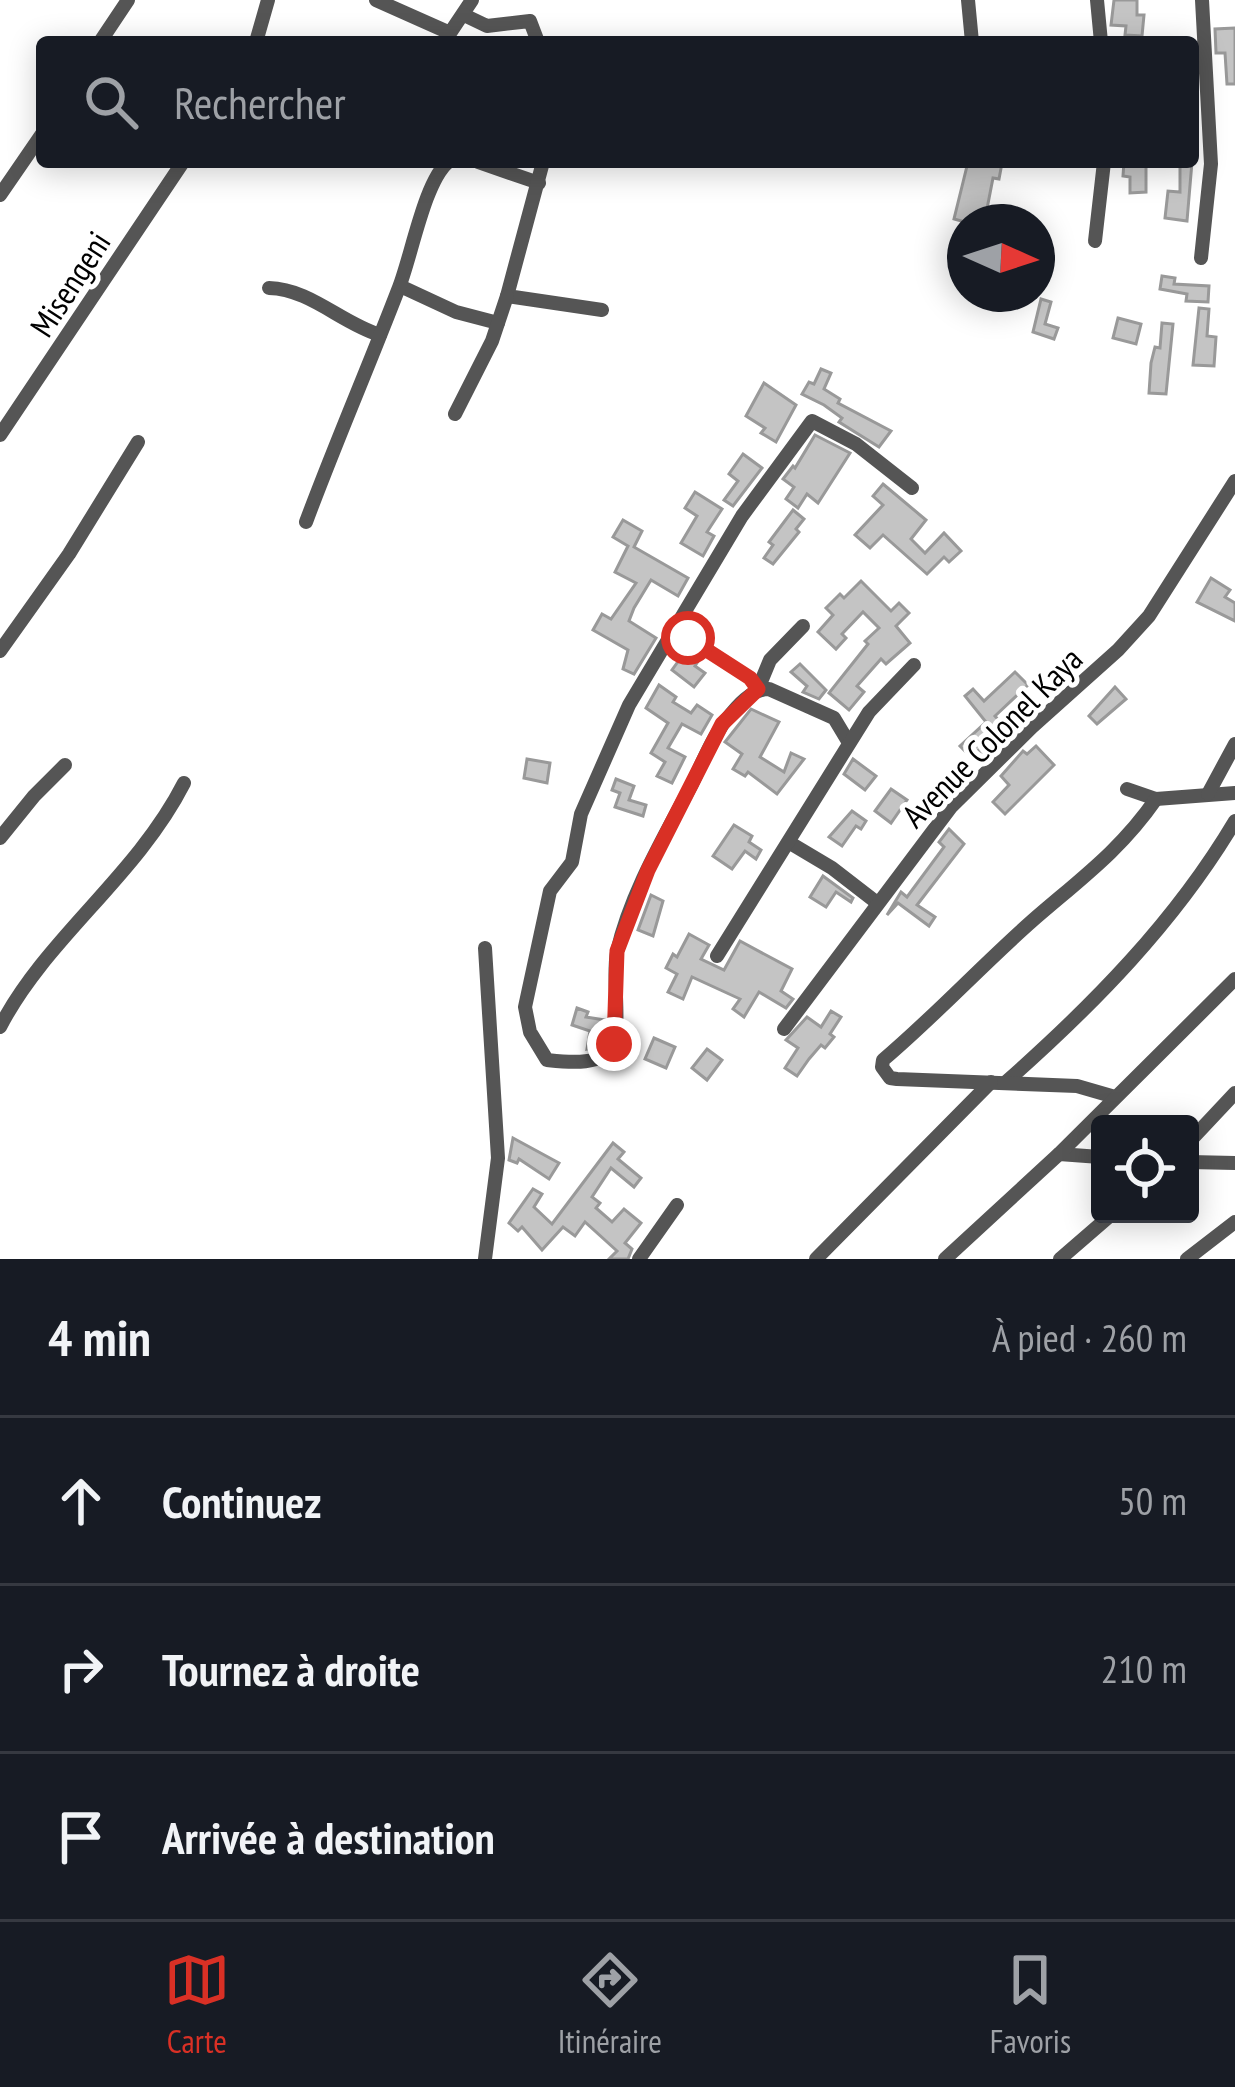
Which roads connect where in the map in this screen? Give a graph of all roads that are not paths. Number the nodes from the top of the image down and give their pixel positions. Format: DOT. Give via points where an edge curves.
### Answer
graph roads {
  1 [pos="128,0"];
  2 [pos="268,0"];
  3 [pos="472,0"];
  4 [pos="968,0"];
  5 [pos="1097,0"];
  6 [pos="1202,0"];
  7 [pos="384,2"];
  8 [pos="464,15"];
  9 [pos="104,36"];
  10 [pos="258,36"];
  11 [pos="536,36"];
  12 [pos="971,36"];
  13 [pos="1101,36"];
  14 [pos="36,143"];
  15 [pos="179,168"];
  16 [pos="444,168"];
  17 [pos="495,168"];
  18 [pos="542,168"];
  19 [pos="1103,168"];
  20 [pos="539,183"];
  21 [pos="0,195"];
  22 [pos="1095,241"];
  23 [pos="1201,258"];
  24 [pos="400,286"];
  25 [pos="269,288"];
  26 [pos="507,296"];
  27 [pos="602,310"];
  28 [pos="498,323"];
  29 [pos="380,334"];
  30 [pos="455,414"];
  31 [pos="0,435"];
  32 [pos="138,442"];
  33 [pos="1235,481"];
  34 [pos="912,488"];
  35 [pos="306,523"];
  36 [pos="803,626"];
  37 [pos="0,651"];
  38 [pos="914,665"];
  39 [pos="758,689"];
  40 [pos="848,743"];
  41 [pos="1235,744"];
  42 [pos="65,765"];
  43 [pos="184,783"];
  44 [pos="1127,789"];
  45 [pos="1235,793"];
  46 [pos="1208,794"];
  47 [pos="1156,799"];
  48 [pos="1235,821"];
  49 [pos="0,838"];
  50 [pos="790,843"];
  51 [pos="876,902"];
  52 [pos="485,948"];
  53 [pos="717,956"];
  54 [pos="1235,979"];
  55 [pos="0,1027"];
  56 [pos="784,1029"];
  57 [pos="999,1082"];
  58 [pos="1235,1093"];
  59 [pos="1114,1097"];
  60 [pos="1199,1129"];
  61 [pos="1059,1154"];
  62 [pos="1091,1156"];
  63 [pos="1199,1162"];
  64 [pos="1235,1163"];
  65 [pos="677,1205"];
  66 [pos="1235,1222"];
  67 [pos="1102,1223"];
  68 [pos="485,1259"];
  69 [pos="638,1259"];
  70 [pos="816,1259"];
  71 [pos="945,1259"];
  72 [pos="1060,1259"];
  73 [pos="1187,1259"];
  1 -- 9 [label="street"];
  2 -- 10 [label="street"];
  3 -- 8 [label="street"];
  4 -- 12 [label="street"];
  5 -- 13 [label="street"];
  6 -- 23 [label="street" via="1211,164"];
  7 -- 8 [label="street" via="450,33"];
  8 -- 11 [label="street" via="487,26 530,22"];
  14 -- 21 [label="street"];
  15 -- 31 [label="street, Misengeni"];
  16 -- 24 [label="street"];
  17 -- 20 [label="street"];
  18 -- 20 [label="street"];
  19 -- 22 [label="street"];
  20 -- 26 [label="street"];
  24 -- 28 [label="street"];
  24 -- 29 [label="street"];
  25 -- 29 [label="street" via="294,291"];
  26 -- 27 [label="street"];
  26 -- 28 [label="street"];
  28 -- 30 [label="street"];
  29 -- 35 [label="street"];
  32 -- 37 [label="street"];
  33 -- 51 [label="street, Avenue Colonel Kaya" via="1149,616 951,807"];
  34 -- 39 [label="street" via="812,421 742,516 629,705 581,814 572,862 550,891 525,1007 547,1060 603,1056 614,1044 617,951 648,870 722,724"];
  36 -- 39 [label="street" via="770,660"];
  38 -- 40 [label="street"];
  39 -- 40 [label="street" via="821,710 840,723"];
  40 -- 50 [label="street"];
  41 -- 46 [label="street"];
  42 -- 49 [label="street"];
  43 -- 55 [label="street" via="134,860"];
  44 -- 47 [label="street"];
  45 -- 46 [label="street"];
  46 -- 47 [label="street"];
  47 -- 57 [label="street" via="1130,836 882,1067 890,1078"];
  48 -- 57 [label="street" via="1114,981"];
  50 -- 51 [label="street"];
  50 -- 53 [label="street"];
  51 -- 56 [label="street, Avenue Colonel Kaya"];
  52 -- 68 [label="street" via="498,1158"];
  54 -- 59 [label="street"];
  57 -- 59 [label="street" via="1077,1086"];
  57 -- 70 [label="street"];
  58 -- 60 [label="street"];
  59 -- 61 [label="street"];
  61 -- 62 [label="street"];
  61 -- 71 [label="street"];
  63 -- 64 [label="street"];
  65 -- 69 [label="street"];
  66 -- 73 [label="street"];
  67 -- 72 [label="street"];
}
